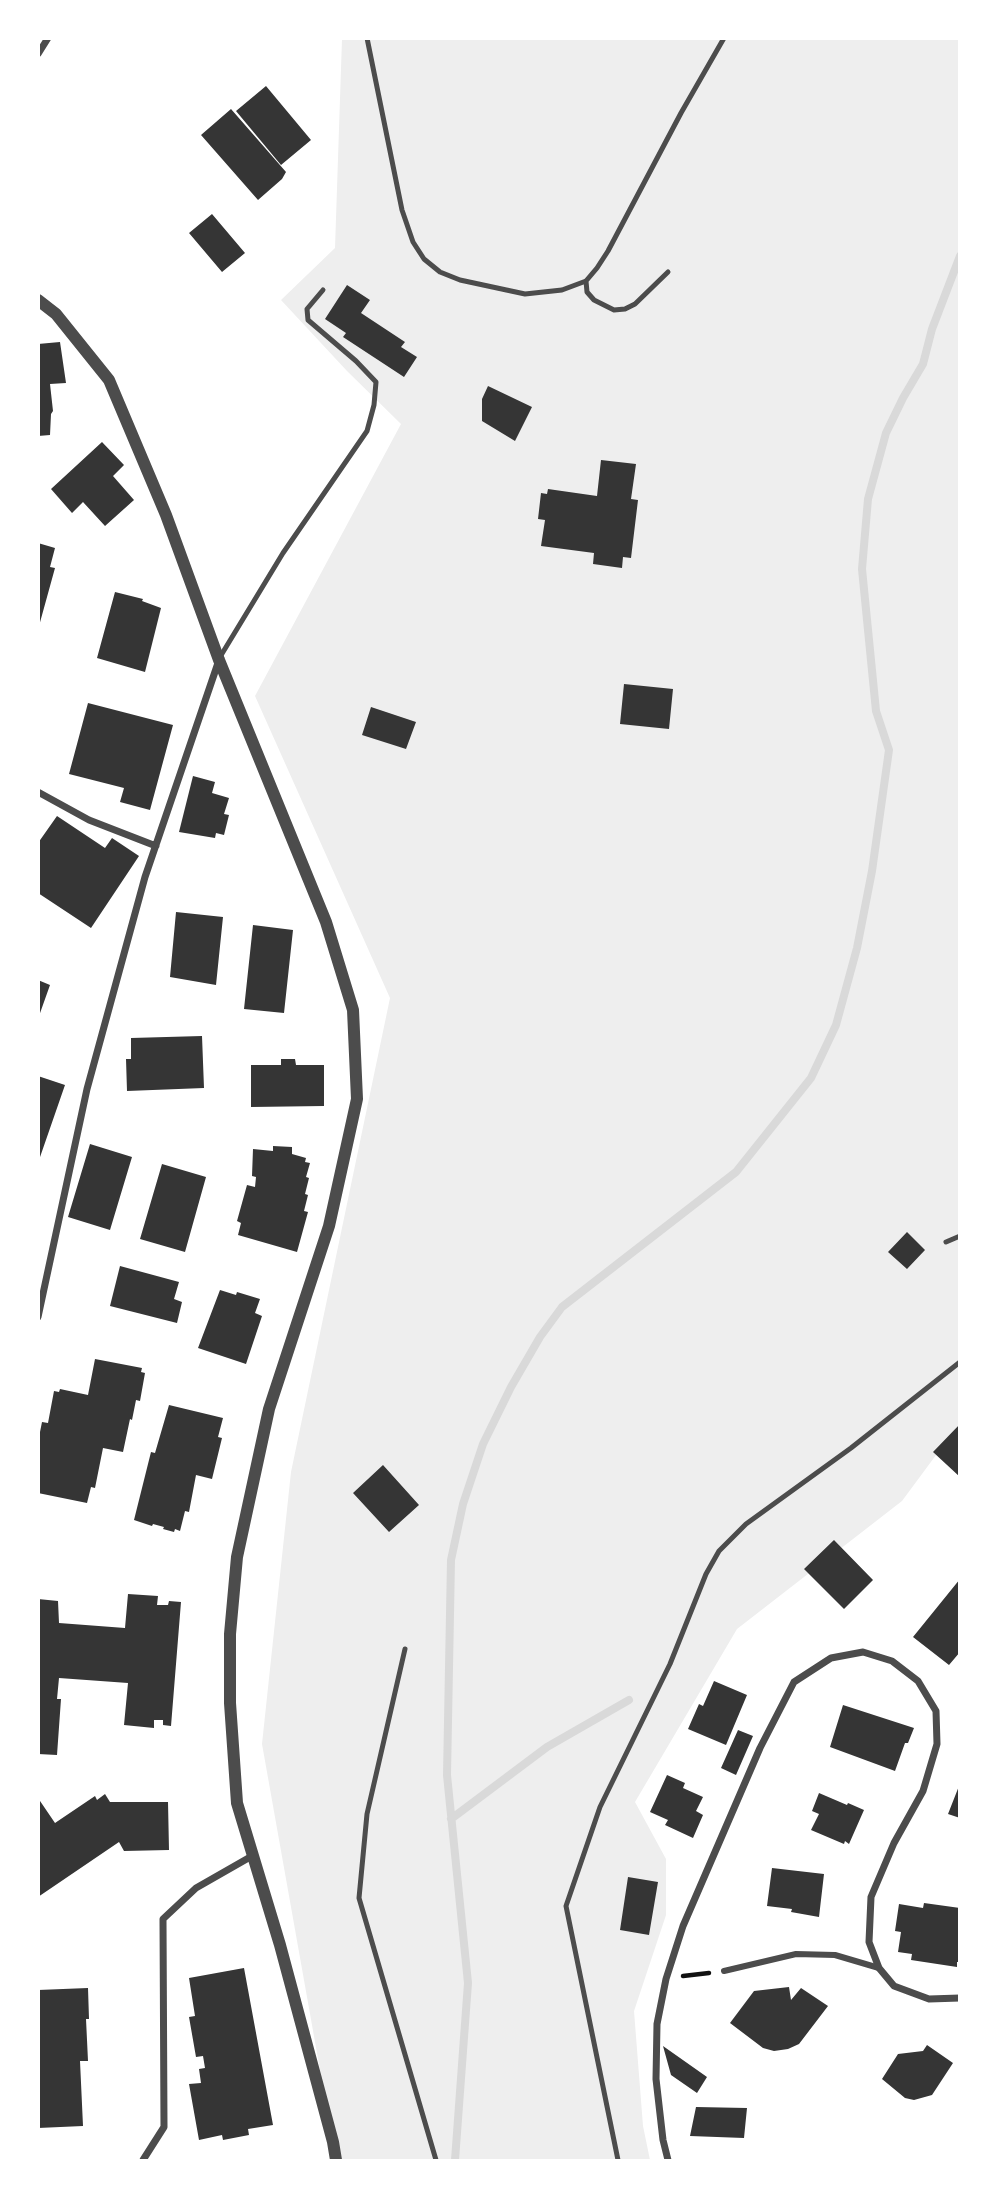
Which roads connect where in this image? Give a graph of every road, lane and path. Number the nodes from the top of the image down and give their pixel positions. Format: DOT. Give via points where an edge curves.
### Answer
graph roads {
  1 [pos="48,38"];
  2 [pos="367,38"];
  3 [pos="724,38"];
  4 [pos="38,54"];
  5 [pos="668,272"];
  6 [pos="586,281"];
  7 [pos="323,290"];
  8 [pos="38,300"];
  9 [pos="219,660"];
  10 [pos="38,792"];
  11 [pos="156,846"];
  12 [pos="960,1236"];
  13 [pos="946,1242"];
  14 [pos="38,1317"];
  15 [pos="960,1362"];
  16 [pos="405,1649"];
  17 [pos="252,1856"];
  18 [pos="879,1968"];
  19 [pos="724,1971"];
  20 [pos="666,1979"];
  21 [pos="958,2000"];
  22 [pos="143,2161"];
  23 [pos="336,2161"];
  24 [pos="436,2161"];
  25 [pos="618,2161"];
  26 [pos="668,2161"];
  1 -- 4 [label="street"];
  2 -- 6 [label="lane" via="402,210 424,259 440,272 460,279 525,293 562,290"];
  3 -- 6 [label="lane" via="608,251"];
  5 -- 6 [label="lane" via="625,309 614,310 594,300"];
  7 -- 9 [label="lane" via="307,310 308,320 376,382 367,431 283,553"];
  8 -- 9 [label="street" via="56,314 109,380"];
  9 -- 11 [label="street"];
  9 -- 17 [label="street" via="326,922 354,1010 357,1099 329,1226 268,1409 237,1557 230,1703 237,1803"];
  10 -- 11 [label="street" via="89,820"];
  11 -- 14 [label="street" via="87,1089"];
  12 -- 13 [label="lane"];
  15 -- 25 [label="lane" via="746,1524 719,1551 600,1807 566,1906"];
  16 -- 24 [label="lane" via="367,1814 359,1898"];
  17 -- 22 [label="street" via="196,1888 163,1919 164,2126"];
  17 -- 23 [label="street" via="284,1958"];
  18 -- 19 [label="street" via="835,1955 796,1954"];
  18 -- 20 [label="street" via="869,1942 871,1897 923,1791 937,1744 936,1711 918,1681 892,1661 863,1653 831,1658 794,1682 755,1759 683,1926"];
  18 -- 21 [label="street" via="894,1986 929,1999"];
  19 -- 20 [label="path"];
  20 -- 26 [label="street" via="657,2024 656,2079"];
}
